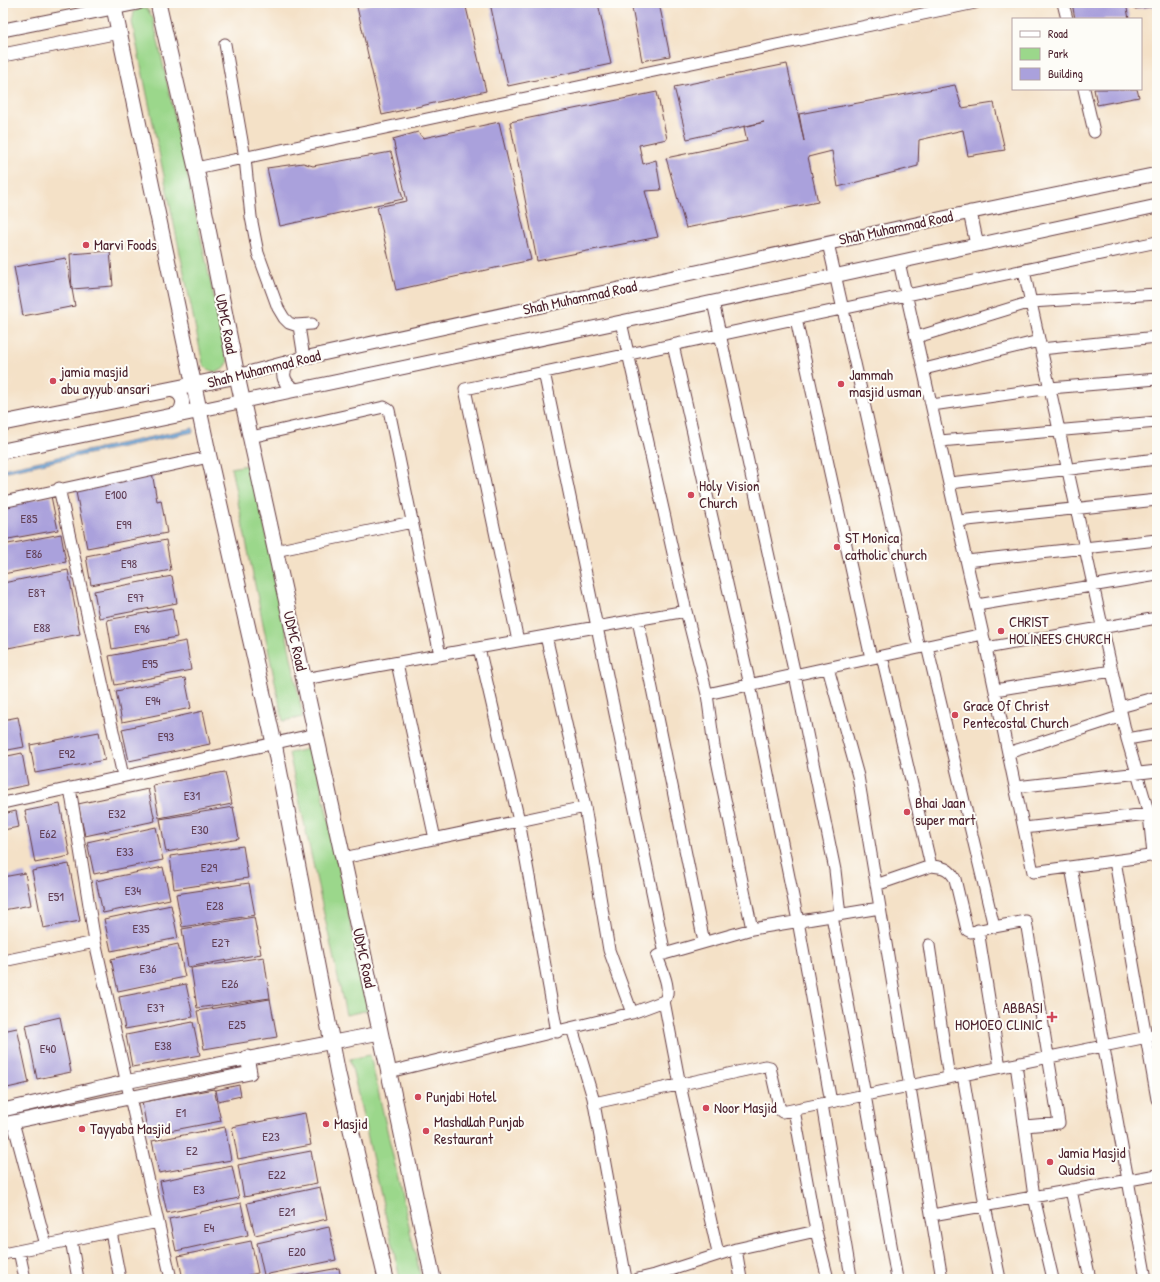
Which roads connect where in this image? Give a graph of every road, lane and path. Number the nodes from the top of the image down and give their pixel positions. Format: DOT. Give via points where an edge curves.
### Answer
graph roads {
  1 [pos="138,3"];
  2 [pos="158,3"];
  3 [pos="975,3"];
  4 [pos="1063,3"];
  5 [pos="113,6"];
  6 [pos="1067,18"];
  7 [pos="3,30"];
  8 [pos="119,32"];
  9 [pos="225,44"];
  10 [pos="3,55"];
  11 [pos="1084,90"];
  12 [pos="1094,132"];
  13 [pos="245,158"];
  14 [pos="196,168"];
  15 [pos="1157,174"];
  16 [pos="1157,206"];
  17 [pos="970,212"];
  18 [pos="1157,242"];
  19 [pos="828,243"];
  20 [pos="977,245"];
  21 [pos="899,262"];
  22 [pos="1024,271"];
  23 [pos="835,276"];
  24 [pos="1157,294"];
  25 [pos="907,295"];
  26 [pos="713,302"];
  27 [pos="1031,302"];
  28 [pos="843,309"];
  29 [pos="796,319"];
  30 [pos="621,322"];
  31 [pos="312,324"];
  32 [pos="299,326"];
  33 [pos="720,335"];
  34 [pos="917,337"];
  35 [pos="1157,337"];
  36 [pos="673,345"];
  37 [pos="1040,345"];
  38 [pos="627,355"];
  39 [pos="304,358"];
  40 [pos="289,362"];
  41 [pos="924,369"];
  42 [pos="544,372"];
  43 [pos="237,376"];
  44 [pos="1157,379"];
  45 [pos="195,386"];
  46 [pos="1050,388"];
  47 [pos="169,390"];
  48 [pos="297,390"];
  49 [pos="243,401"];
  50 [pos="932,405"];
  51 [pos="201,410"];
  52 [pos="177,414"];
  53 [pos="1157,422"];
  54 [pos="3,423"];
  55 [pos="1060,430"];
  56 [pos="251,437"];
  57 [pos="940,441"];
  58 [pos="3,450"];
  59 [pos="209,457"];
  60 [pos="1157,459"];
  61 [pos="1069,469"];
  62 [pos="950,483"];
  63 [pos="59,488"];
  64 [pos="1157,500"];
  65 [pos="3,502"];
  66 [pos="1077,508"];
  67 [pos="958,521"];
  68 [pos="412,522"];
  69 [pos="1157,540"];
  70 [pos="1085,549"];
  71 [pos="275,551"];
  72 [pos="967,561"];
  73 [pos="1157,575"];
  74 [pos="1094,585"];
  75 [pos="977,605"];
  76 [pos="686,611"];
  77 [pos="1157,618"];
  78 [pos="638,620"];
  79 [pos="598,627"];
  80 [pos="1102,627"];
  81 [pos="983,634"];
  82 [pos="546,636"];
  83 [pos="518,641"];
  84 [pos="923,647"];
  85 [pos="479,648"];
  86 [pos="986,648"];
  87 [pos="440,655"];
  88 [pos="882,656"];
  89 [pos="871,658"];
  90 [pos="397,663"];
  91 [pos="828,668"];
  92 [pos="1112,671"];
  93 [pos="795,675"];
  94 [pos="304,680"];
  95 [pos="750,685"];
  96 [pos="995,690"];
  97 [pos="707,694"];
  98 [pos="1157,697"];
  99 [pos="1121,711"];
  100 [pos="316,734"];
  101 [pos="1157,734"];
  102 [pos="1127,739"];
  103 [pos="274,743"];
  104 [pos="1008,752"];
  105 [pos="1157,771"];
  106 [pos="1138,773"];
  107 [pos="123,776"];
  108 [pos="70,788"];
  109 [pos="1016,788"];
  110 [pos="3,803"];
  111 [pos="586,807"];
  112 [pos="1153,814"];
  113 [pos="519,821"];
  114 [pos="1024,828"];
  115 [pos="435,839"];
  116 [pos="1155,855"];
  117 [pos="343,858"];
  118 [pos="1115,860"];
  119 [pos="931,866"];
  120 [pos="1071,867"];
  121 [pos="876,885"];
  122 [pos="880,908"];
  123 [pos="836,916"];
  124 [pos="798,922"];
  125 [pos="994,927"];
  126 [pos="752,929"];
  127 [pos="978,930"];
  128 [pos="95,942"];
  129 [pos="704,942"];
  130 [pos="929,945"];
  131 [pos="665,954"];
  132 [pos="3,961"];
  133 [pos="664,1001"];
  134 [pos="632,1013"];
  135 [pos="572,1028"];
  136 [pos="380,1032"];
  137 [pos="557,1032"];
  138 [pos="1157,1035"];
  139 [pos="1145,1037"];
  140 [pos="331,1042"];
  141 [pos="1103,1046"];
  142 [pos="246,1057"];
  143 [pos="1049,1057"];
  144 [pos="1016,1064"];
  145 [pos="1000,1067"];
  146 [pos="389,1072"];
  147 [pos="963,1075"];
  148 [pos="950,1078"];
  149 [pos="125,1082"];
  150 [pos="680,1085"];
  151 [pos="910,1086"];
  152 [pos="865,1095"];
  153 [pos="129,1097"];
  154 [pos="1157,1099"];
  155 [pos="594,1103"];
  156 [pos="827,1103"];
  157 [pos="3,1110"];
  158 [pos="794,1110"];
  159 [pos="8,1123"];
  160 [pos="1025,1126"];
  161 [pos="1157,1175"];
  162 [pos="1128,1180"];
  163 [pos="1071,1190"];
  164 [pos="1034,1197"];
  165 [pos="985,1206"];
  166 [pos="932,1215"];
  167 [pos="158,1222"];
  168 [pos="816,1230"];
  169 [pos="111,1232"];
  170 [pos="71,1240"];
  171 [pos="46,1245"];
  172 [pos="736,1248"];
  173 [pos="19,1251"];
  174 [pos="718,1253"];
  175 [pos="3,1254"];
  176 [pos="656,1277"];
  177 [pos="851,1277"];
  178 [pos="25,1279"];
  179 [pos="78,1279"];
  180 [pos="120,1279"];
  181 [pos="171,1279"];
  182 [pos="386,1279"];
  183 [pos="433,1279"];
  184 [pos="626,1279"];
  185 [pos="638,1279"];
  186 [pos="741,1279"];
  187 [pos="828,1279"];
  188 [pos="897,1279"];
  189 [pos="942,1279"];
  190 [pos="1000,1279"];
  191 [pos="1053,1279"];
  192 [pos="1090,1279"];
  193 [pos="1146,1279"];
  1 -- 5 [label="street"];
  2 -- 14 [label="main road, UDMC Road"];
  3 -- 13 [label="street"];
  4 -- 6 [label="street"];
  5 -- 7 [label="street"];
  5 -- 8 [label="main road"];
  8 -- 10 [label="street"];
  8 -- 45 [label="main road"];
  9 -- 13 [label="street"];
  11 -- 12 [label="street"];
  13 -- 14 [label="street"];
  13 -- 32 [label="street" via="251,217 258,253 278,308 289,323"];
  14 -- 43 [label="main road, UDMC Road"];
  15 -- 17 [label="street, Shah Muhammad Road"];
  16 -- 20 [label="street, Shah Muhammad Road"];
  17 -- 19 [label="street, Shah Muhammad Road"];
  17 -- 20 [label="street"];
  18 -- 22 [label="street"];
  19 -- 23 [label="street"];
  19 -- 39 [label="street, Shah Muhammad Road"];
  20 -- 21 [label="street, Shah Muhammad Road"];
  21 -- 23 [label="street, Shah Muhammad Road"];
  21 -- 25 [label="street"];
  22 -- 25 [label="street"];
  22 -- 27 [label="street"];
  23 -- 26 [label="street, Shah Muhammad Road"];
  23 -- 28 [label="street"];
  24 -- 27 [label="street"];
  25 -- 28 [label="street"];
  25 -- 34 [label="street"];
  26 -- 30 [label="street, Shah Muhammad Road"];
  26 -- 33 [label="street"];
  27 -- 34 [label="street"];
  27 -- 37 [label="street"];
  28 -- 29 [label="street"];
  28 -- 84 [label="street"];
  29 -- 33 [label="street"];
  29 -- 89 [label="street"];
  30 -- 38 [label="street"];
  30 -- 48 [label="street, Shah Muhammad Road"];
  31 -- 32 [label="street"];
  32 -- 39 [label="street"];
  33 -- 36 [label="street"];
  33 -- 93 [label="street"];
  34 -- 41 [label="street"];
  35 -- 37 [label="street"];
  36 -- 38 [label="street"];
  36 -- 95 [label="street"];
  37 -- 41 [label="street"];
  37 -- 46 [label="street"];
  38 -- 42 [label="street"];
  38 -- 76 [label="street"];
  39 -- 40 [label="street, Shah Muhammad Road"];
  40 -- 43 [label="street, Shah Muhammad Road"];
  40 -- 48 [label="street" via="284,370 285,381"];
  41 -- 50 [label="street"];
  42 -- 79 [label="street"];
  42 -- 83 [label="street" via="465,389"];
  43 -- 45 [label="main road, Shah Muhammad Road"];
  43 -- 49 [label="main road, UDMC Road"];
  44 -- 46 [label="street"];
  45 -- 47 [label="main road, Shah Muhammad Road"];
  45 -- 51 [label="main road"];
  46 -- 50 [label="street"];
  46 -- 55 [label="street"];
  47 -- 52 [label="street" via="178,392 183,400 182,408"];
  47 -- 54 [label="main road, Shah Muhammad Road"];
  48 -- 49 [label="street, Shah Muhammad Road"];
  49 -- 51 [label="street, Shah Muhammad Road"];
  49 -- 56 [label="main road, UDMC Road"];
  50 -- 57 [label="street"];
  51 -- 52 [label="main road, Shah Muhammad Road"];
  51 -- 59 [label="main road"];
  52 -- 58 [label="main road, Shah Muhammad Road"];
  53 -- 55 [label="street"];
  55 -- 57 [label="street"];
  55 -- 61 [label="street"];
  56 -- 68 [label="street" via="386,408 389,410"];
  56 -- 71 [label="main road, UDMC Road"];
  57 -- 62 [label="street"];
  59 -- 63 [label="street"];
  59 -- 103 [label="main road"];
  60 -- 61 [label="street"];
  61 -- 62 [label="street"];
  61 -- 66 [label="street"];
  62 -- 67 [label="street"];
  63 -- 65 [label="street"];
  63 -- 107 [label="street"];
  64 -- 66 [label="street"];
  66 -- 67 [label="street"];
  66 -- 70 [label="street"];
  67 -- 72 [label="street"];
  68 -- 71 [label="street"];
  68 -- 87 [label="street"];
  69 -- 70 [label="street"];
  70 -- 72 [label="street"];
  70 -- 74 [label="street"];
  71 -- 94 [label="main road, UDMC Road"];
  72 -- 75 [label="street"];
  73 -- 74 [label="street"];
  74 -- 75 [label="street"];
  74 -- 80 [label="street"];
  75 -- 81 [label="street"];
  76 -- 78 [label="street"];
  76 -- 97 [label="street"];
  77 -- 80 [label="street"];
  78 -- 79 [label="street"];
  78 -- 129 [label="street"];
  79 -- 82 [label="street"];
  79 -- 131 [label="street"];
  80 -- 86 [label="street"];
  80 -- 92 [label="street"];
  81 -- 84 [label="street"];
  81 -- 86 [label="street"];
  82 -- 83 [label="street"];
  82 -- 111 [label="street"];
  83 -- 85 [label="street"];
  84 -- 88 [label="street"];
  84 -- 125 [label="street"];
  85 -- 87 [label="street"];
  85 -- 113 [label="street"];
  86 -- 96 [label="street"];
  87 -- 90 [label="street"];
  88 -- 89 [label="street"];
  88 -- 119 [label="street"];
  89 -- 91 [label="street"];
  90 -- 94 [label="street"];
  90 -- 115 [label="street"];
  91 -- 93 [label="street"];
  91 -- 121 [label="street" via="858,776"];
  92 -- 96 [label="street"];
  92 -- 99 [label="street"];
  93 -- 95 [label="street"];
  93 -- 123 [label="street" via="835,870"];
  94 -- 100 [label="main road, UDMC Road"];
  95 -- 97 [label="street"];
  95 -- 124 [label="street"];
  96 -- 104 [label="street"];
  97 -- 126 [label="street" via="714,746"];
  98 -- 99 [label="street"];
  99 -- 102 [label="street"];
  99 -- 104 [label="street"];
  100 -- 103 [label="street"];
  100 -- 117 [label="main road, UDMC Road"];
  101 -- 102 [label="street"];
  102 -- 106 [label="street"];
  103 -- 107 [label="street"];
  103 -- 140 [label="main road"];
  104 -- 109 [label="street"];
  105 -- 106 [label="street"];
  106 -- 109 [label="street"];
  106 -- 112 [label="street"];
  107 -- 108 [label="street"];
  108 -- 110 [label="street"];
  108 -- 128 [label="street"];
  109 -- 114 [label="street"];
  111 -- 113 [label="street"];
  111 -- 134 [label="street" via="609,950"];
  112 -- 114 [label="street"];
  112 -- 116 [label="street"];
  113 -- 115 [label="street"];
  113 -- 137 [label="street"];
  114 -- 120 [label="street" via="1033,872"];
  115 -- 117 [label="street"];
  116 -- 118 [label="street"];
  117 -- 136 [label="main road, UDMC Road"];
  118 -- 120 [label="street"];
  118 -- 139 [label="street"];
  119 -- 121 [label="street"];
  119 -- 127 [label="street" via="945,868 952,873 967,930"];
  120 -- 141 [label="street"];
  121 -- 122 [label="street"];
  122 -- 123 [label="street"];
  122 -- 151 [label="street"];
  123 -- 124 [label="street"];
  123 -- 152 [label="street"];
  124 -- 126 [label="street"];
  124 -- 156 [label="street"];
  125 -- 127 [label="street"];
  125 -- 143 [label="street" via="1026,921"];
  126 -- 129 [label="street"];
  127 -- 145 [label="street"];
  128 -- 132 [label="street"];
  128 -- 149 [label="street"];
  129 -- 131 [label="street"];
  130 -- 148 [label="street"];
  131 -- 133 [label="street" via="657,956 668,991"];
  133 -- 134 [label="street"];
  133 -- 150 [label="street"];
  134 -- 135 [label="street"];
  135 -- 137 [label="street"];
  135 -- 155 [label="street"];
  136 -- 140 [label="street"];
  136 -- 146 [label="main road, UDMC Road"];
  137 -- 146 [label="street"];
  138 -- 139 [label="street"];
  139 -- 141 [label="street"];
  139 -- 154 [label="street"];
  140 -- 142 [label="street"];
  140 -- 182 [label="main road"];
  141 -- 143 [label="street"];
  141 -- 162 [label="street"];
  142 -- 149 [label="street"];
  142 -- 153 [label="street" via="250,1073"];
  143 -- 144 [label="street"];
  143 -- 160 [label="street" via="1059,1123"];
  144 -- 145 [label="street"];
  144 -- 160 [label="street"];
  145 -- 147 [label="street"];
  146 -- 183 [label="main road, UDMC Road"];
  147 -- 148 [label="street"];
  147 -- 165 [label="street"];
  148 -- 151 [label="street"];
  149 -- 153 [label="street"];
  149 -- 157 [label="street"];
  150 -- 155 [label="street"];
  150 -- 158 [label="street" via="770,1067 780,1110"];
  150 -- 174 [label="street"];
  151 -- 152 [label="street"];
  151 -- 166 [label="street"];
  152 -- 156 [label="street"];
  152 -- 188 [label="street"];
  153 -- 159 [label="street"];
  153 -- 167 [label="street"];
  155 -- 184 [label="street"];
  156 -- 158 [label="street"];
  156 -- 177 [label="street"];
  158 -- 168 [label="street"];
  159 -- 171 [label="street"];
  160 -- 164 [label="street"];
  161 -- 162 [label="street"];
  162 -- 163 [label="street"];
  162 -- 193 [label="street"];
  163 -- 164 [label="street"];
  163 -- 192 [label="street"];
  164 -- 165 [label="street"];
  164 -- 191 [label="street"];
  165 -- 166 [label="street"];
  165 -- 190 [label="street"];
  166 -- 189 [label="street"];
  167 -- 169 [label="street"];
  167 -- 181 [label="street"];
  168 -- 172 [label="street"];
  168 -- 187 [label="street"];
  169 -- 170 [label="street"];
  169 -- 180 [label="street"];
  170 -- 171 [label="street"];
  170 -- 179 [label="street"];
  171 -- 173 [label="street"];
  172 -- 174 [label="street"];
  172 -- 186 [label="street"];
  173 -- 175 [label="street"];
  173 -- 178 [label="street"];
  174 -- 176 [label="street"];
  176 -- 185 [label="street"];
}
